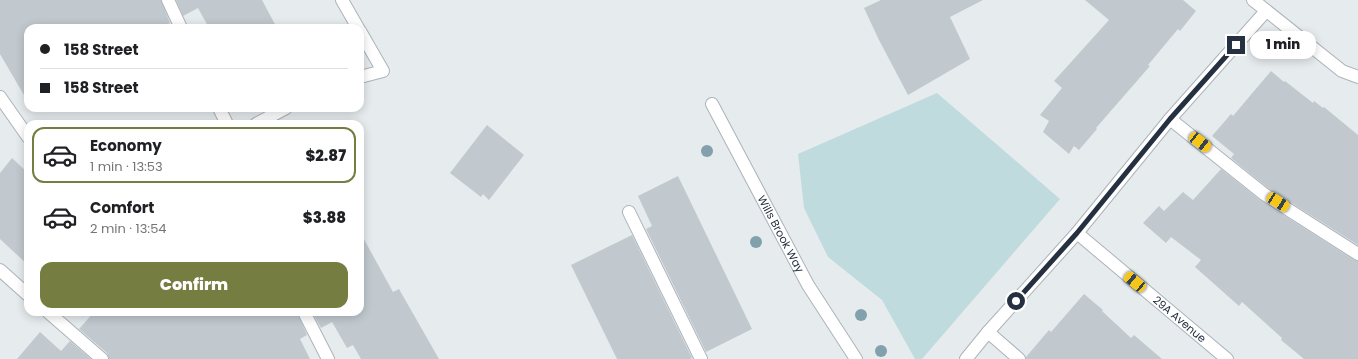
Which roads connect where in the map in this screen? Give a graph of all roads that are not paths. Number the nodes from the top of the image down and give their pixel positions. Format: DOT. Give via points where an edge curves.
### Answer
graph roads {
  1 [pos="168,0"];
  2 [pos="342,0"];
  3 [pos="1253,0"];
  4 [pos="1266,11"];
  5 [pos="179,24"];
  6 [pos="356,24"];
  7 [pos="364,38"];
  8 [pos="364,76"];
  9 [pos="1358,77"];
  10 [pos="0,97"];
  11 [pos="712,104"];
  12 [pos="278,112"];
  13 [pos="1170,119"];
  14 [pos="264,120"];
  15 [pos="24,131"];
  16 [pos="629,212"];
  17 [pos="1077,233"];
  18 [pos="1358,254"];
  19 [pos="0,270"];
  20 [pos="24,291"];
  21 [pos="53,316"];
  22 [pos="306,316"];
  23 [pos="988,332"];
  24 [pos="102,359"];
  25 [pos="328,359"];
  26 [pos="701,359"];
  27 [pos="856,359"];
  28 [pos="966,359"];
  29 [pos="1019,359"];
  30 [pos="1227,359"];
  1 -- 5 [label="street"];
  2 -- 6 [label="street"];
  3 -- 4 [label="street"];
  4 -- 9 [label="street" via="1342,71"];
  4 -- 13 [label="street"];
  7 -- 8 [label="street" via="384,71"];
  10 -- 15 [label="street"];
  11 -- 27 [label="street, Wills Brook Way" via="808,285"];
  12 -- 14 [label="street"];
  13 -- 17 [label="street"];
  13 -- 18 [label="street" via="1264,194"];
  16 -- 26 [label="street"];
  17 -- 23 [label="street"];
  17 -- 30 [label="street, 29A Avenue"];
  19 -- 20 [label="street"];
  21 -- 24 [label="street"];
  22 -- 25 [label="street"];
  23 -- 28 [label="street"];
  23 -- 29 [label="street"];
}
